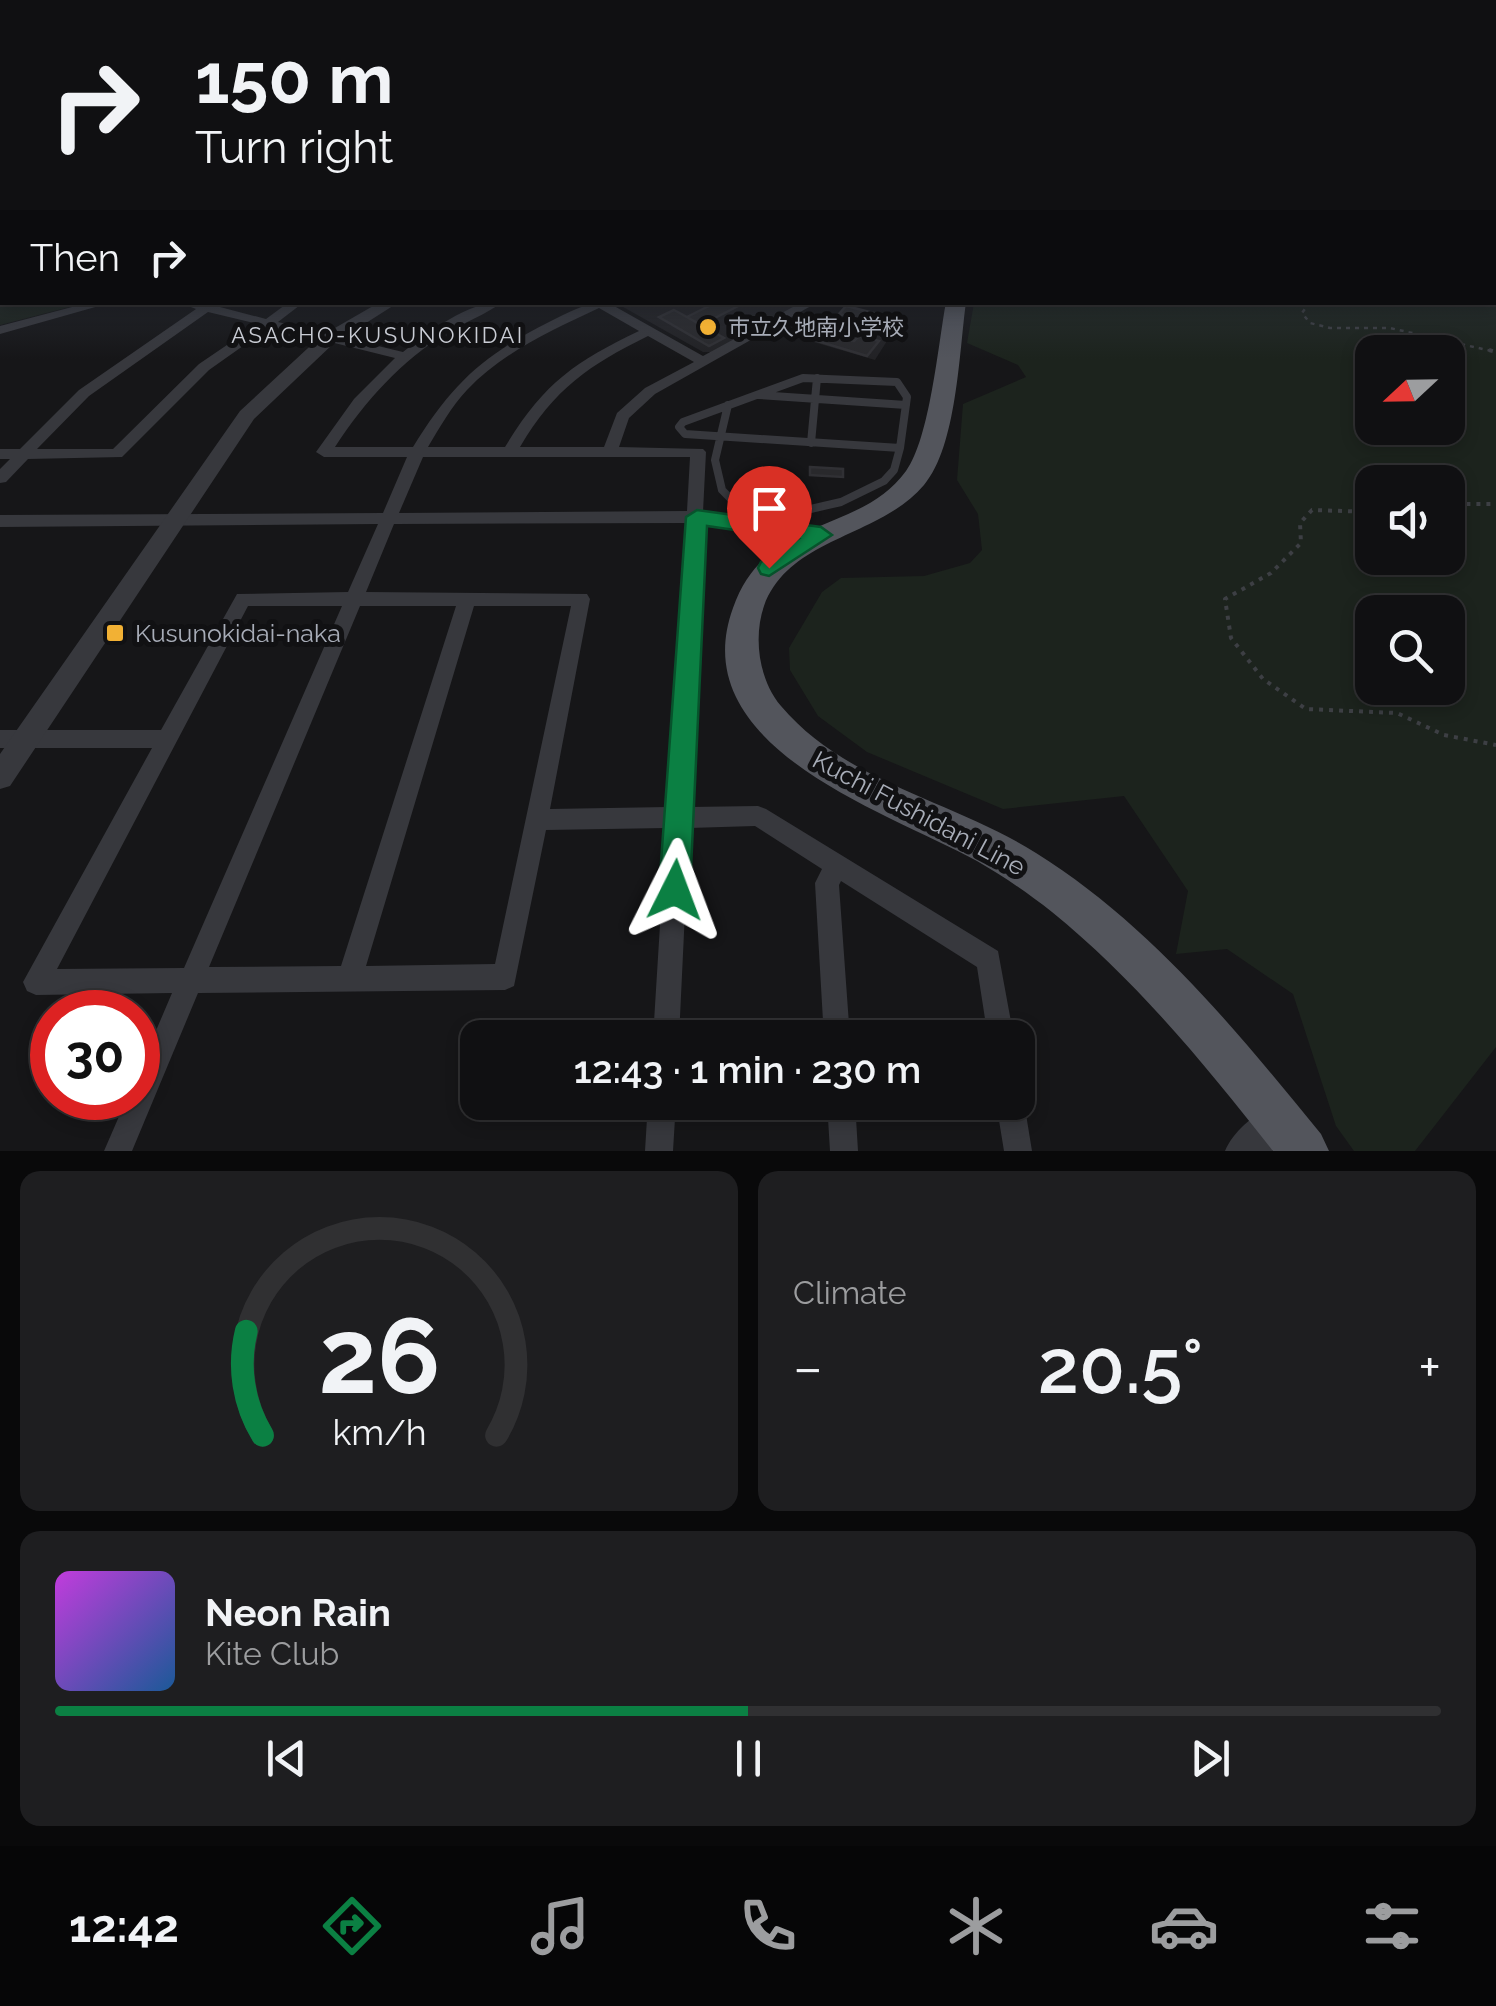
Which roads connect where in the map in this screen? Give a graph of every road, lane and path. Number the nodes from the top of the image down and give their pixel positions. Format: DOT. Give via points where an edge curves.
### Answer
graph roads {
  1 [pos="96,305"];
  2 [pos="194,305"];
  3 [pos="293,305"];
  4 [pos="387,305"];
  5 [pos="492,305"];
  6 [pos="593,305"];
  7 [pos="604,305"];
  8 [pos="807,305"];
  9 [pos="955,305"];
  10 [pos="1308,305"];
  11 [pos="205,308"];
  12 [pos="264,323"];
  13 [pos="0,330"];
  14 [pos="648,331"];
  15 [pos="327,340"];
  16 [pos="1496,352"];
  17 [pos="402,356"];
  18 [pos="704,362"];
  19 [pos="816,378"];
  20 [pos="754,395"];
  21 [pos="815,399"];
  22 [pos="728,405"];
  23 [pos="906,406"];
  24 [pos="721,436"];
  25 [pos="811,442"];
  26 [pos="900,448"];
  27 [pos="417,452"];
  28 [pos="510,452"];
  29 [pos="610,452"];
  30 [pos="0,454"];
  31 [pos="22,454"];
  32 [pos="0,478"];
  33 [pos="1496,504"];
  34 [pos="1465,505"];
  35 [pos="1355,511"];
  36 [pos="697,517"];
  37 [pos="388,519"];
  38 [pos="174,520"];
  39 [pos="0,521"];
  40 [pos="821,535"];
  41 [pos="354,599"];
  42 [pos="467,599"];
  43 [pos="0,739"];
  44 [pos="26,739"];
  45 [pos="168,739"];
  46 [pos="1496,745"];
  47 [pos="0,778"];
  48 [pos="679,816"];
  49 [pos="536,820"];
  50 [pos="837,865"];
  51 [pos="350,978"];
  52 [pos="191,980"];
  53 [pos="667,1020"];
  54 [pos="836,1020"];
  55 [pos="997,1020"];
  56 [pos="661,1120"];
  57 [pos="842,1120"];
  58 [pos="1013,1120"];
  59 [pos="1276,1141"];
  60 [pos="118,1151"];
  61 [pos="660,1151"];
  62 [pos="844,1151"];
  63 [pos="1018,1151"];
  1 -- 13 [label="street"];
  2 -- 11 [label="street"];
  3 -- 12 [label="street"];
  4 -- 15 [label="street"];
  5 -- 17 [label="street"];
  6 -- 27 [label="street" via="488,364 448,403"];
  7 -- 14 [label="street"];
  8 -- 18 [label="street"];
  9 -- 40 [label="main road, Kuchi Fushidani Line" via="924,469 892,504"];
  10 -- 16 [label="path" via="1302,313 1310,323 1330,328 1390,328"];
  11 -- 12 [label="street"];
  11 -- 31 [label="street" via="84,394"];
  12 -- 15 [label="street"];
  12 -- 31 [label="street" via="204,367 117,454"];
  14 -- 18 [label="street"];
  14 -- 28 [label="street" via="562,380 532,410"];
  15 -- 17 [label="street"];
  15 -- 38 [label="street" via="248,415"];
  17 -- 27 [label="street" via="347,414 324,452"];
  18 -- 29 [label="street" via="622,416"];
  19 -- 20 [label="lane"];
  19 -- 21 [label="lane"];
  19 -- 23 [label="lane" via="897,382"];
  20 -- 21 [label="lane"];
  20 -- 22 [label="lane"];
  21 -- 23 [label="lane"];
  21 -- 25 [label="lane"];
  22 -- 24 [label="lane"];
  22 -- 24 [label="lane" via="679,427 685,434"];
  23 -- 26 [label="lane"];
  24 -- 25 [label="lane"];
  24 -- 26 [label="lane" via="715,460 722,490 732,500 802,511 865,493 894,470"];
  25 -- 26 [label="lane"];
  27 -- 28 [label="street"];
  27 -- 37 [label="street"];
  28 -- 29 [label="street"];
  29 -- 36 [label="street" via="698,452"];
  30 -- 31 [label="street"];
  31 -- 32 [label="street"];
  33 -- 34 [label="path"];
  35 -- 46 [label="path" via="1312,510 1300,523 1302,542 1271,573 1224,599 1230,638 1262,679 1306,710 1397,713 1444,735"];
  36 -- 37 [label="street"];
  36 -- 40 [label="street"];
  36 -- 48 [label="street"];
  37 -- 38 [label="street"];
  37 -- 41 [label="street"];
  38 -- 39 [label="street"];
  38 -- 44 [label="street"];
  40 -- 59 [label="main road, Kuchi Fushidani Line" via="769,568 750,600 741,635 748,679 768,715 820,764 1018,863 1058,890 1172,992"];
  41 -- 42 [label="street"];
  41 -- 45 [label="street" via="244,600"];
  41 -- 52 [label="street"];
  42 -- 49 [label="street" via="581,599"];
  42 -- 51 [label="street"];
  43 -- 44 [label="street"];
  44 -- 45 [label="street"];
  44 -- 47 [label="street"];
  45 -- 52 [label="street" via="36,982"];
  48 -- 49 [label="street"];
  48 -- 50 [label="street" via="758,816"];
  48 -- 53 [label="street"];
  49 -- 51 [label="street" via="505,977"];
  50 -- 54 [label="street" via="827,883"];
  50 -- 55 [label="street" via="989,960"];
  51 -- 52 [label="street"];
  52 -- 60 [label="street"];
  56 -- 61 [label="street"];
  57 -- 62 [label="street"];
  58 -- 63 [label="street"];
}
